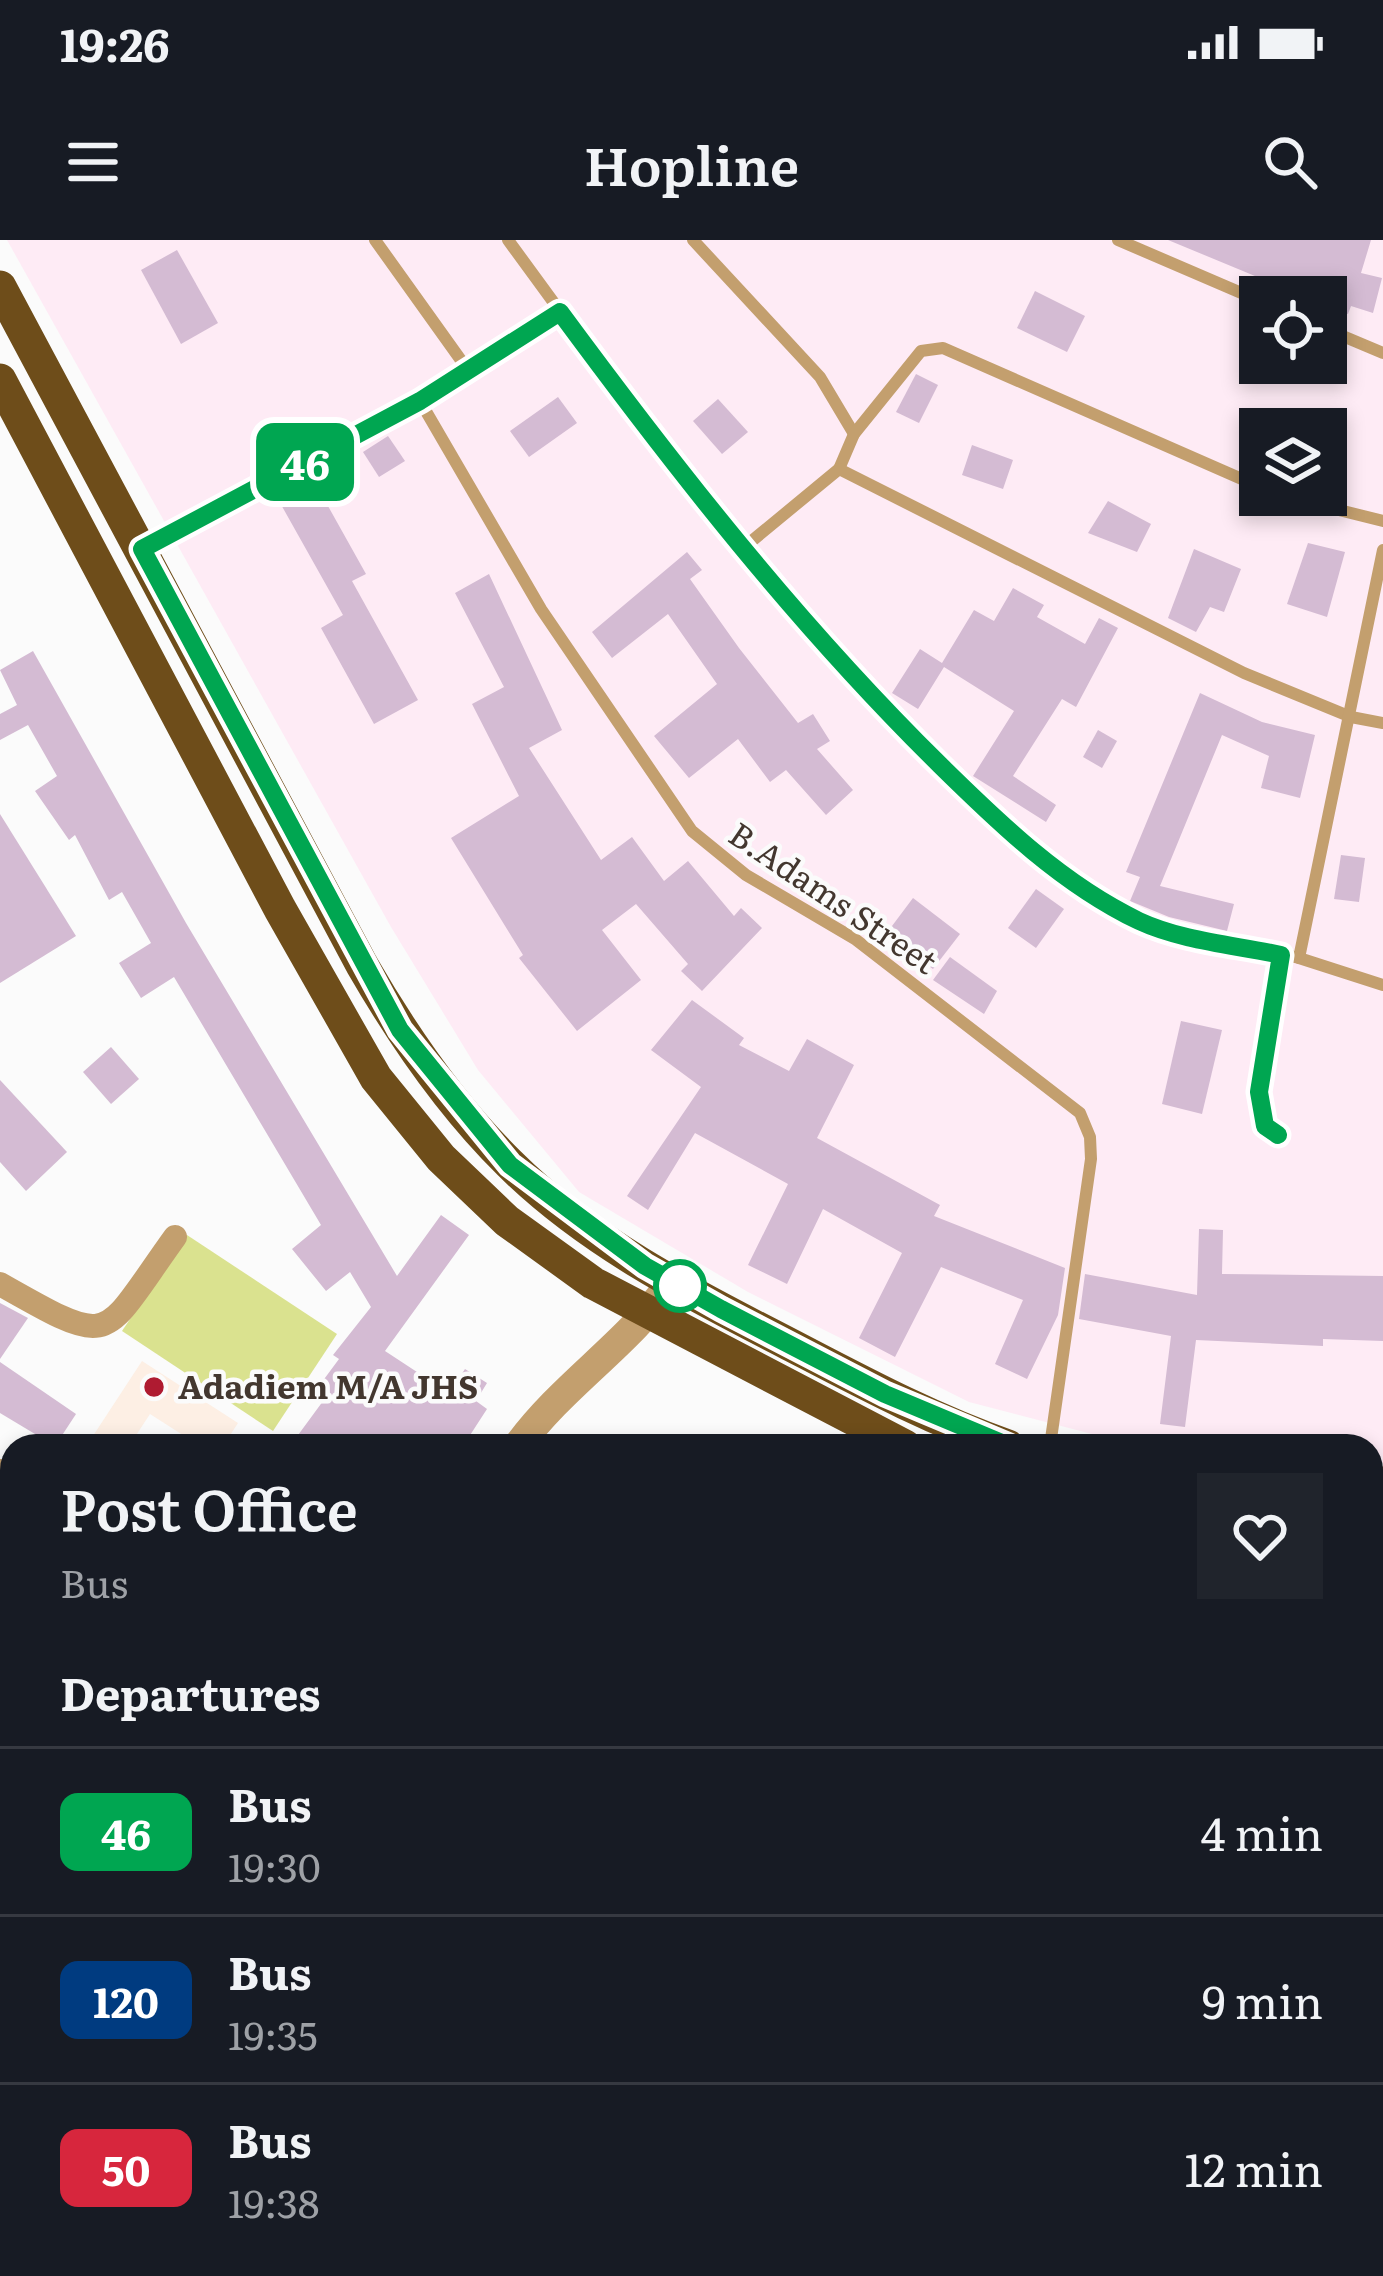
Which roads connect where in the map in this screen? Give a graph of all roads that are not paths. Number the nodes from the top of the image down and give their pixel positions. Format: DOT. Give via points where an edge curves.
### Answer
graph roads {
  1 [pos="375,240"];
  2 [pos="508,240"];
  3 [pos="693,240"];
  4 [pos="1118,240"];
  5 [pos="0,287"];
  6 [pos="1239,292"];
  7 [pos="560,312"];
  8 [pos="1347,337"];
  9 [pos="1383,352"];
  10 [pos="469,370"];
  11 [pos="0,380"];
  12 [pos="420,401"];
  13 [pos="854,434"];
  14 [pos="839,470"];
  15 [pos="1239,478"];
  16 [pos="1347,512"];
  17 [pos="1383,521"];
  18 [pos="142,549"];
  19 [pos="742,549"];
  20 [pos="1383,550"];
  21 [pos="1351,717"];
  22 [pos="1383,723"];
  23 [pos="1281,955"];
  24 [pos="1299,958"];
  25 [pos="1383,985"];
  26 [pos="1278,1135"];
  27 [pos="175,1237"];
  28 [pos="672,1281"];
  29 [pos="0,1284"];
  30 [pos="650,1314"];
  31 [pos="526,1434"];
  32 [pos="882,1434"];
  33 [pos="980,1434"];
  34 [pos="1052,1434"];
  1 -- 10 [label="lane"];
  2 -- 7 [label="lane"];
  3 -- 13 [label="lane" via="820,377"];
  4 -- 6 [label="lane"];
  5 -- 18 [label="highway"];
  7 -- 10 [label="lane"];
  7 -- 19 [label="lane"];
  8 -- 9 [label="lane"];
  10 -- 12 [label="lane"];
  11 -- 30 [label="highway" via="376,1078 441,1158 507,1221"];
  12 -- 18 [label="lane"];
  12 -- 34 [label="lane, B.Adams Street" via="542,609 692,831 746,875 856,939 1080,1113 1090,1159"];
  13 -- 14 [label="lane"];
  13 -- 15 [label="lane" via="921,351 943,348"];
  14 -- 19 [label="lane"];
  14 -- 21 [label="lane" via="1244,673"];
  16 -- 17 [label="lane"];
  18 -- 28 [label="highway" via="400,1030 510,1165"];
  19 -- 23 [label="lane" via="832,658 1031,852 1138,921"];
  20 -- 21 [label="lane"];
  21 -- 22 [label="lane"];
  21 -- 24 [label="lane"];
  23 -- 24 [label="lane"];
  23 -- 26 [label="lane" via="1259,1092 1265,1126"];
  24 -- 25 [label="lane"];
  27 -- 29 [label="street" via="118,1316 90,1330"];
  28 -- 30 [label="street"];
  28 -- 33 [label="highway" via="885,1394"];
  30 -- 31 [label="street"];
  30 -- 32 [label="highway"];
}
